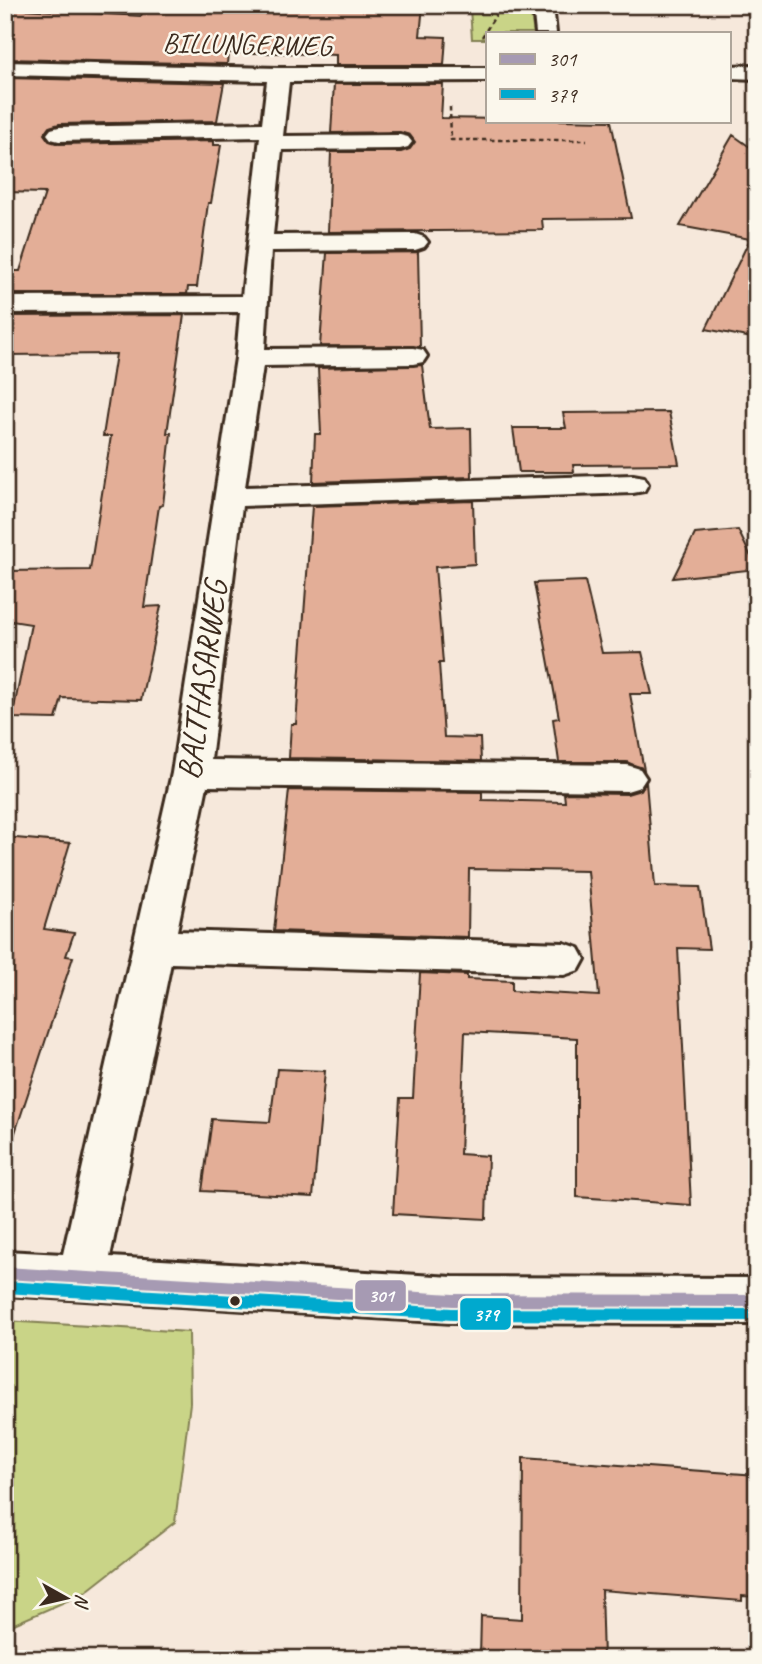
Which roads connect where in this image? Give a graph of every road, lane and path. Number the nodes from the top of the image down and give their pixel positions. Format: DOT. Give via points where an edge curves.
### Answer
graph roads {
  1 [pos="502,5"];
  2 [pos="543,5"];
  3 [pos="546,32"];
  4 [pos="482,37"];
  5 [pos="5,68"];
  6 [pos="730,72"];
  7 [pos="757,72"];
  8 [pos="448,74"];
  9 [pos="486,74"];
  10 [pos="279,75"];
  11 [pos="59,134"];
  12 [pos="272,136"];
  13 [pos="587,140"];
  14 [pos="400,142"];
  15 [pos="415,242"];
  16 [pos="259,243"];
  17 [pos="254,304"];
  18 [pos="5,305"];
  19 [pos="413,356"];
  20 [pos="250,358"];
  21 [pos="633,484"];
  22 [pos="228,497"];
  23 [pos="191,773"];
  24 [pos="627,778"];
  25 [pos="154,946"];
  26 [pos="564,959"];
  27 [pos="5,1273"];
  28 [pos="82,1277"];
  29 [pos="757,1301"];
  1 -- 4 [label="path"];
  2 -- 3 [label="street"];
  5 -- 10 [label="street, BILLUNGERWEG"];
  6 -- 7 [label="street"];
  8 -- 9 [label="street, BILLUNGERWEG"];
  8 -- 10 [label="street, BILLUNGERWEG"];
  8 -- 13 [label="path" via="451,141"];
  10 -- 12 [label="street, BALTHASARWEG"];
  11 -- 12 [label="street"];
  12 -- 14 [label="street"];
  12 -- 16 [label="street, BALTHASARWEG"];
  15 -- 16 [label="street"];
  16 -- 17 [label="street, BALTHASARWEG"];
  17 -- 18 [label="street"];
  17 -- 20 [label="street, BALTHASARWEG"];
  19 -- 20 [label="street"];
  20 -- 22 [label="street, BALTHASARWEG"];
  21 -- 22 [label="street"];
  22 -- 23 [label="street, BALTHASARWEG"];
  23 -- 24 [label="street"];
  23 -- 25 [label="street, BALTHASARWEG"];
  25 -- 26 [label="street"];
  25 -- 28 [label="street, BALTHASARWEG"];
  27 -- 28 [label="street"];
  28 -- 29 [label="street" via="453,1300"];
}
